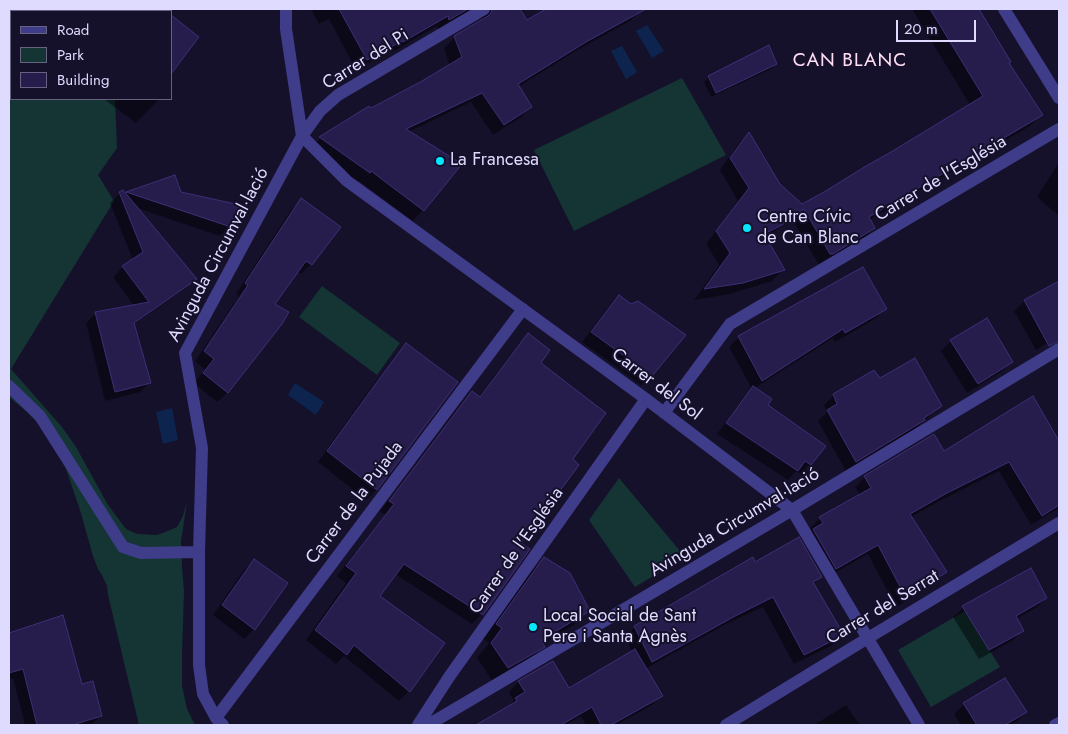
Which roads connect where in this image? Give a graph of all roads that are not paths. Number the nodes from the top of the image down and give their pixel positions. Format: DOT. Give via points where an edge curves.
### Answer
graph roads {
  1 [pos="286,9"];
  2 [pos="484,9"];
  3 [pos="1004,9"];
  4 [pos="1059,98"];
  5 [pos="1059,129"];
  6 [pos="302,136"];
  7 [pos="523,309"];
  8 [pos="1059,349"];
  9 [pos="9,386"];
  10 [pos="646,399"];
  11 [pos="664,413"];
  12 [pos="792,510"];
  13 [pos="1059,523"];
  14 [pos="199,552"];
  15 [pos="868,638"];
  16 [pos="219,722"];
  17 [pos="1059,723"];
  18 [pos="418,725"];
  19 [pos="428,725"];
  20 [pos="726,725"];
  21 [pos="919,725"];
  22 [pos="1055,725"];
  1 -- 6 [label="street"];
  2 -- 6 [label="street, Carrer del Pi" via="338,95 320,111"];
  3 -- 4 [label="street"];
  5 -- 11 [label="street, Carrer de l'Església" via="730,324"];
  6 -- 7 [label="street, Carrer del Sol" via="348,181"];
  6 -- 14 [label="street, Avinguda Circumval·lació" via="185,353 202,448"];
  7 -- 10 [label="street, Carrer del Sol"];
  7 -- 16 [label="street, Carrer de la Pujada"];
  8 -- 12 [label="street, Avinguda Circumval·lació"];
  9 -- 14 [label="street" via="40,416 123,547 140,553"];
  10 -- 11 [label="street, Carrer del Sol"];
  10 -- 18 [label="street, Carrer de l'Església"];
  11 -- 12 [label="street, Carrer del Sol"];
  12 -- 15 [label="street, Carrer del Sol"];
  12 -- 19 [label="street, Avinguda Circumval·lació"];
  13 -- 15 [label="street, Carrer del Serrat"];
  14 -- 16 [label="street, Avinguda Circumval·lació" via="199,665 203,694"];
  15 -- 20 [label="street, Carrer del Serrat"];
  15 -- 21 [label="street, Carrer del Sol"];
  17 -- 22 [label="street"];
}
